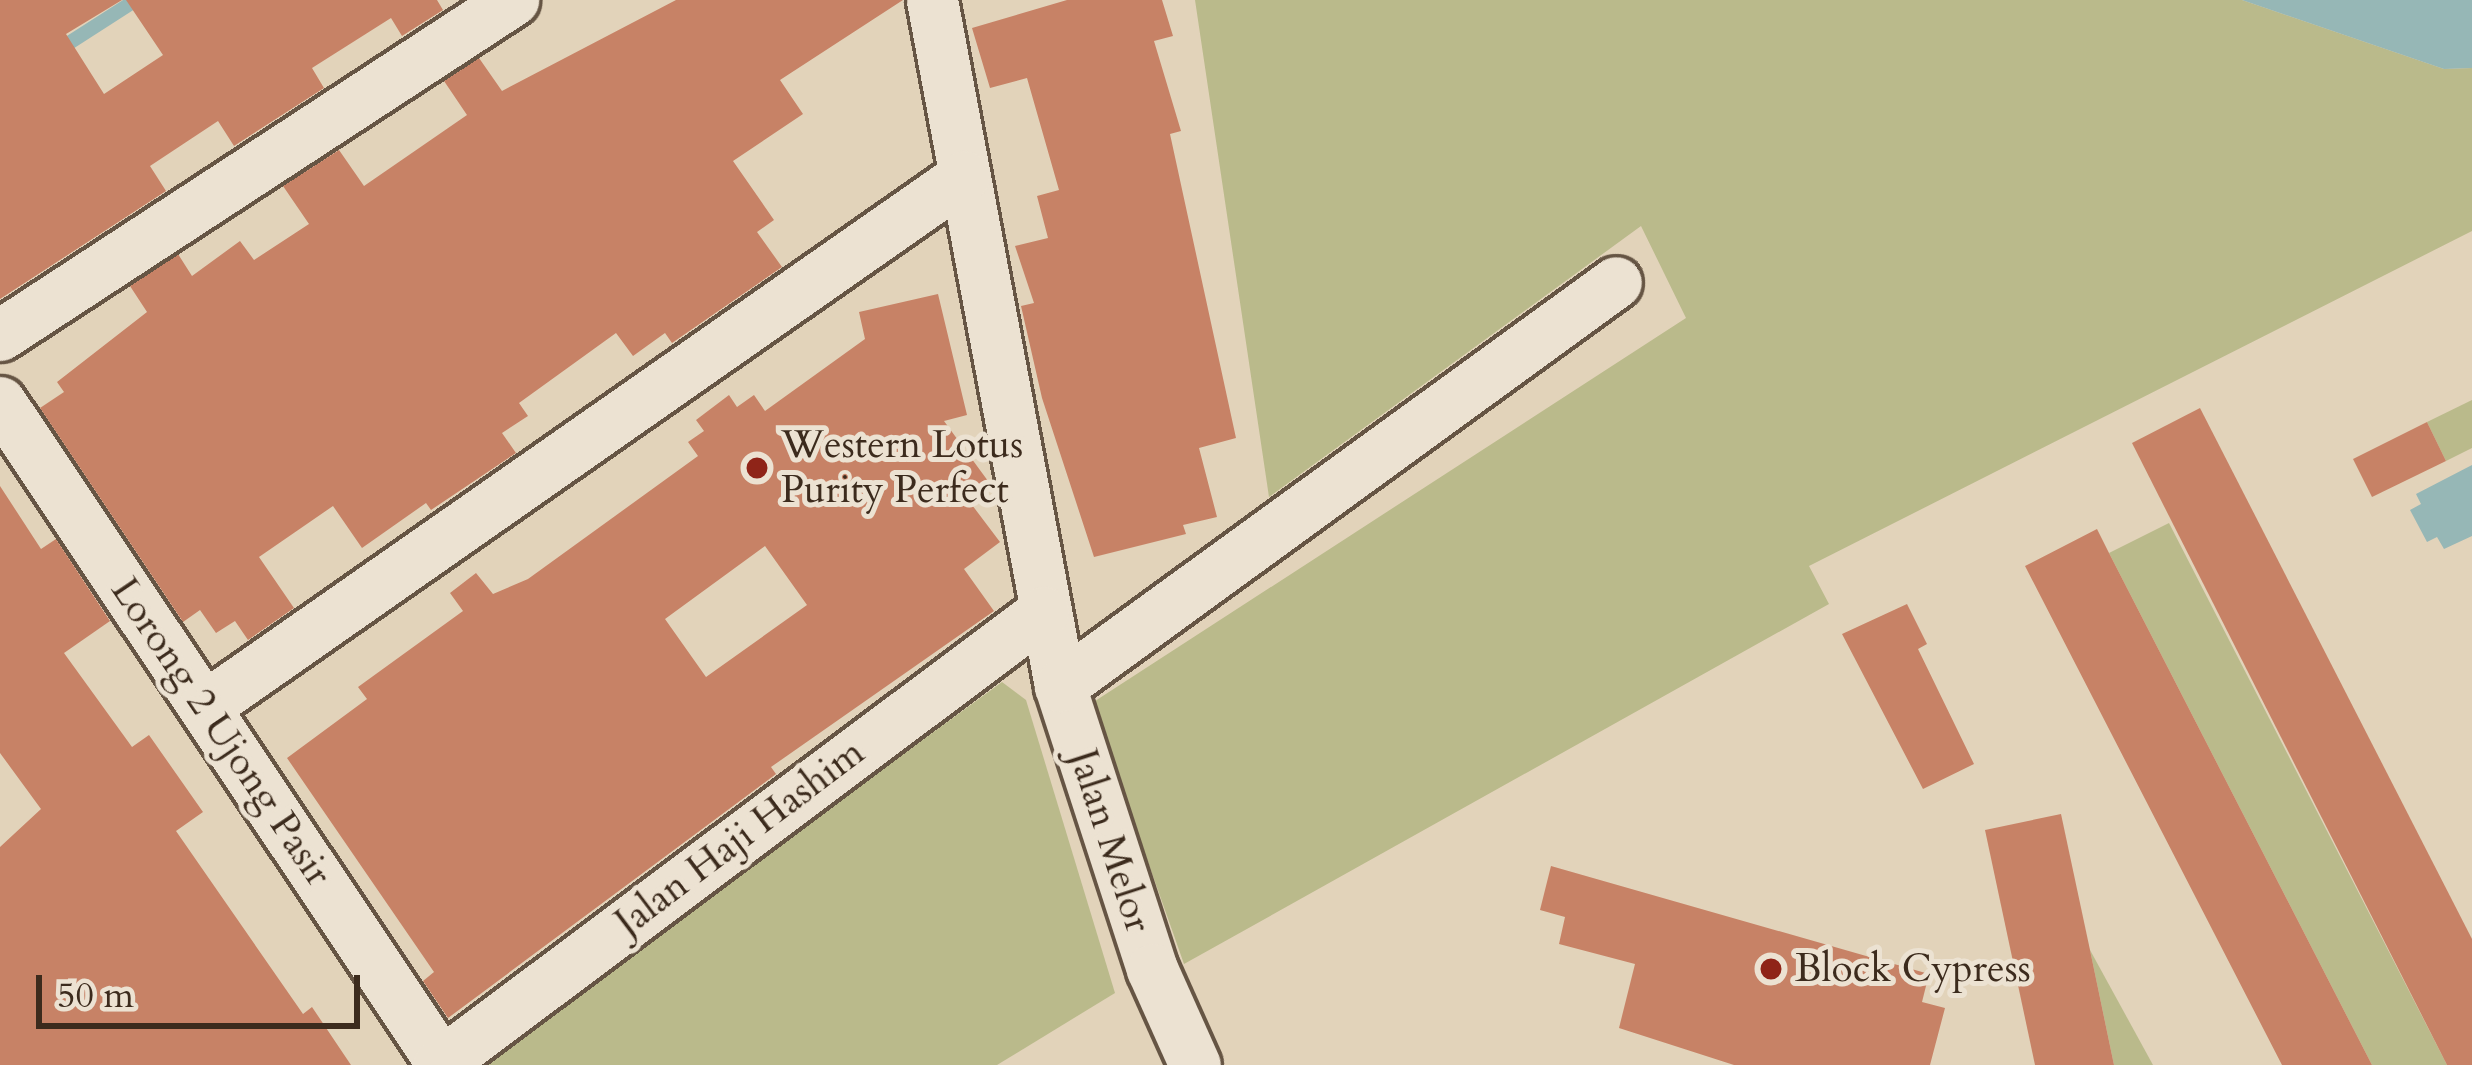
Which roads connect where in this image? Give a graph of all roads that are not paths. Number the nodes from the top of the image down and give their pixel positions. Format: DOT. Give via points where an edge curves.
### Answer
graph roads {
  1 [pos="513,0"];
  2 [pos="932,0"];
  3 [pos="964,176"];
  4 [pos="1616,283"];
  5 [pos="0,335"];
  6 [pos="0,402"];
  7 [pos="1043,612"];
  8 [pos="1060,686"];
  9 [pos="204,707"];
  10 [pos="440,1064"];
  11 [pos="1195,1065"];
  1 -- 5 [label="street"];
  2 -- 3 [label="street, Jalan Melor"];
  3 -- 7 [label="street, Jalan Melor"];
  3 -- 9 [label="street"];
  4 -- 8 [label="street"];
  6 -- 9 [label="street, Lorong 2 Ujong Pasir"];
  7 -- 8 [label="street, Jalan Melor"];
  7 -- 10 [label="street, Jalan Haji Hashim"];
  8 -- 11 [label="street, Jalan Melor" via="1145,949"];
  9 -- 10 [label="street, Lorong 2 Ujong Pasir"];
}
